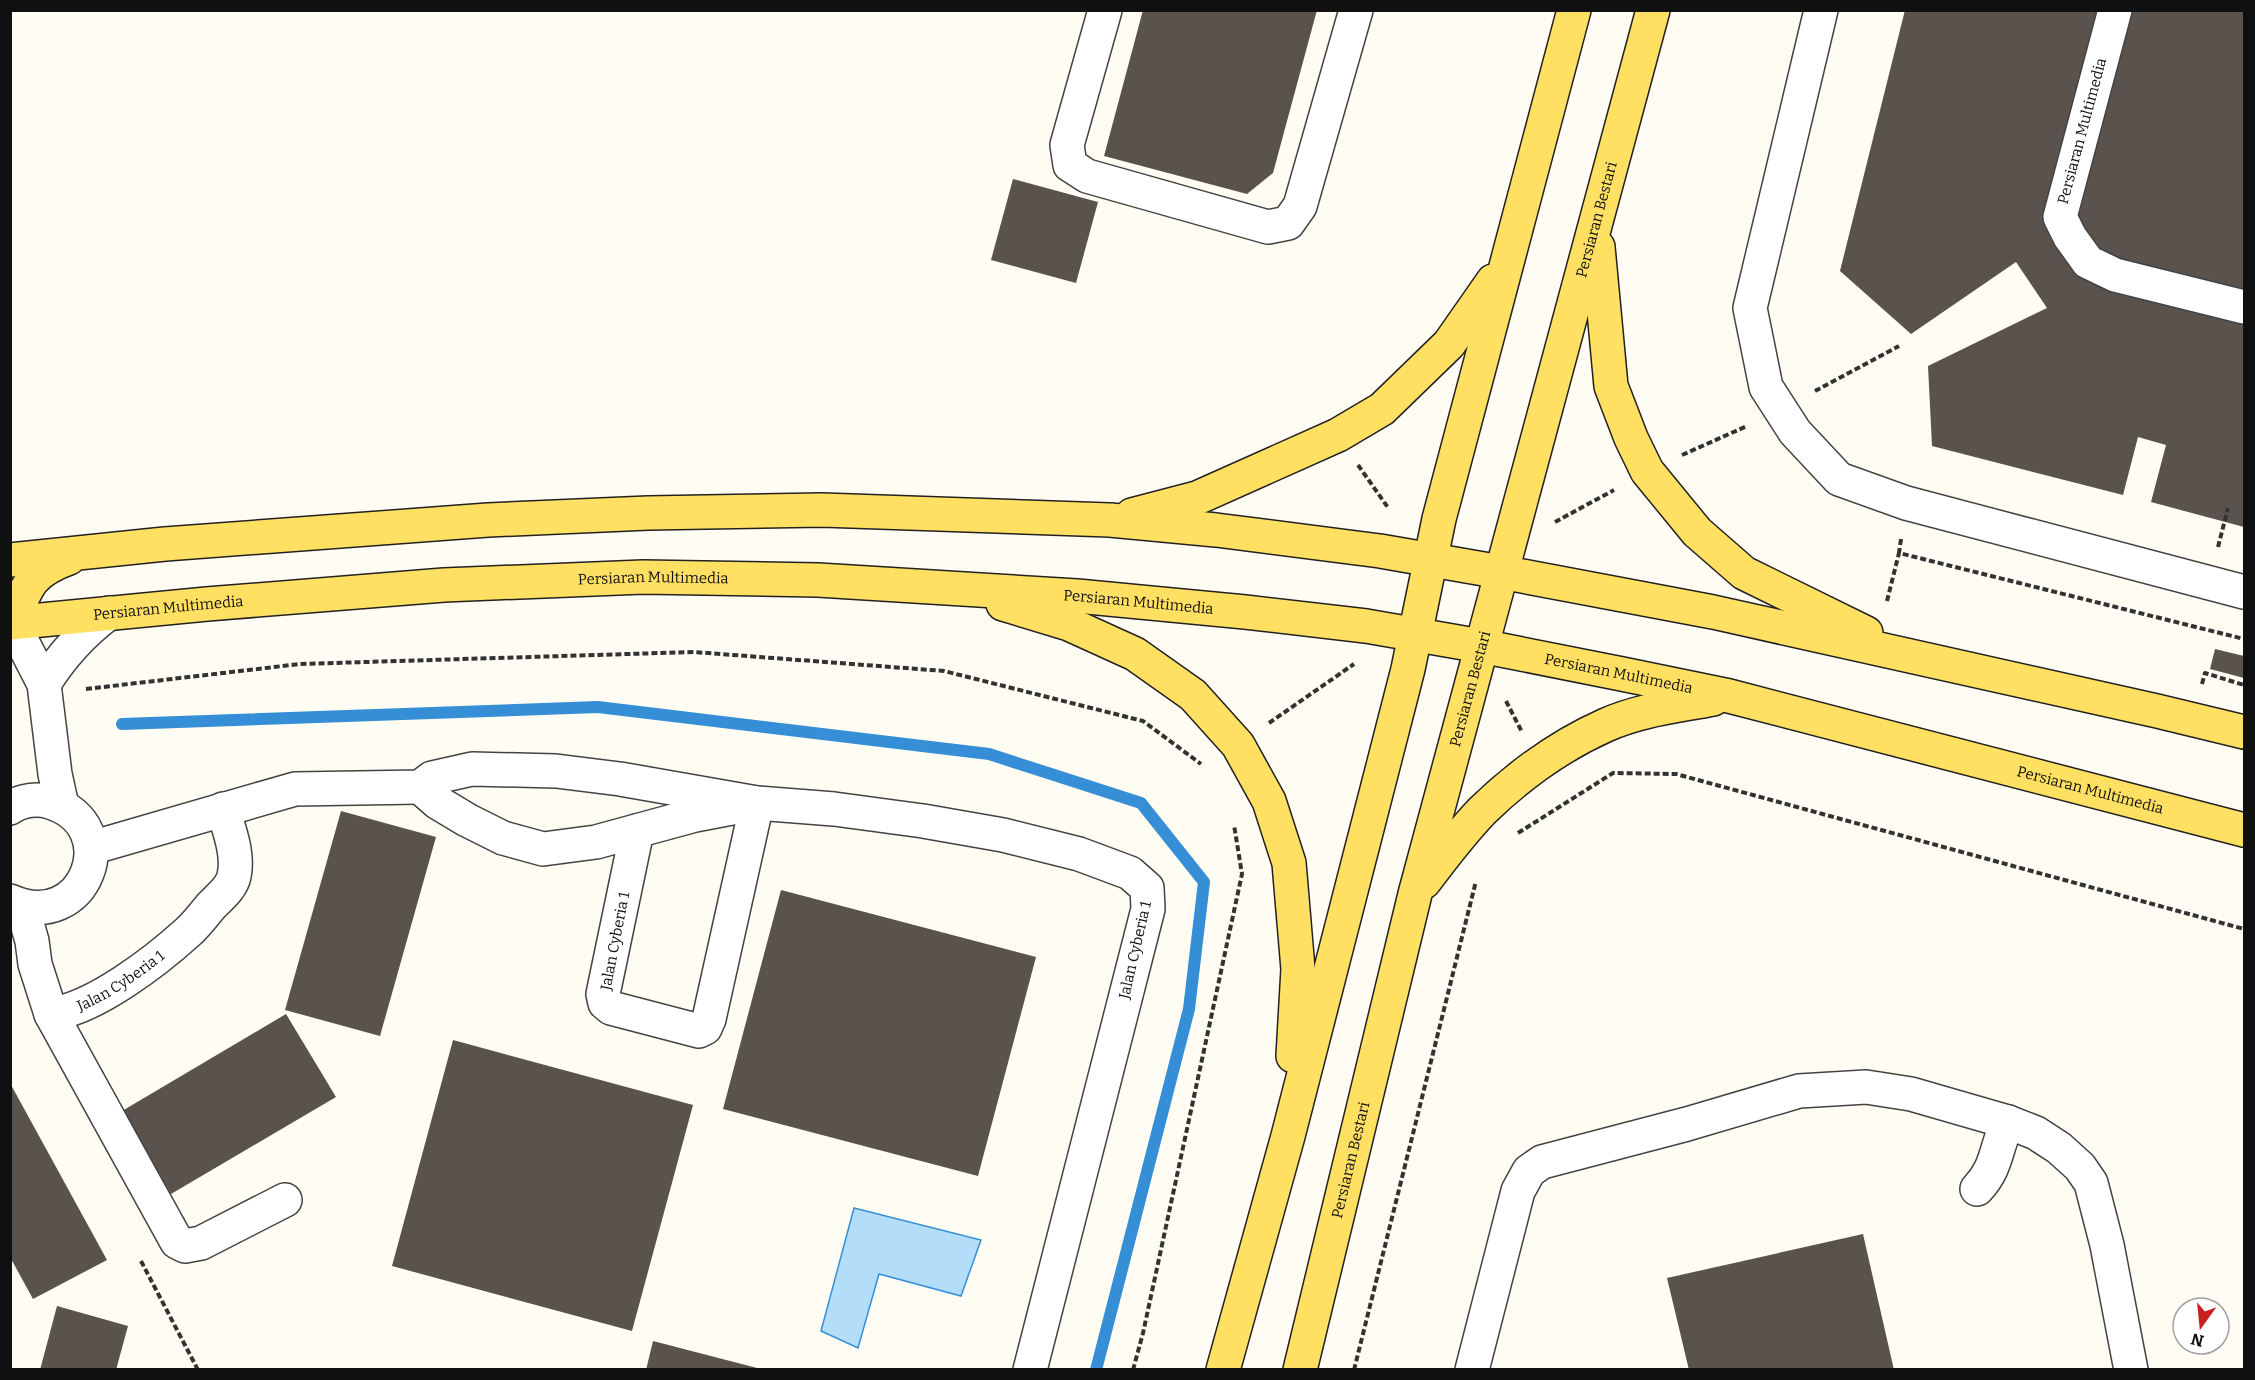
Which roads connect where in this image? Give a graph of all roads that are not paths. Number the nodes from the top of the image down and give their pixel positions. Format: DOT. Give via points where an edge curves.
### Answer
graph roads {
  1 [pos="1105,10"];
  2 [pos="1356,10"];
  3 [pos="1574,10"];
  4 [pos="1653,10"];
  5 [pos="1821,10"];
  6 [pos="2115,10"];
  7 [pos="1597,221"];
  8 [pos="1506,261"];
  9 [pos="2244,307"];
  10 [pos="1110,520"];
  11 [pos="121,549"];
  12 [pos="10,560"];
  13 [pos="1430,560"];
  14 [pos="1501,572"];
  15 [pos="891,585"];
  16 [pos="2244,592"];
  17 [pos="109,613"];
  18 [pos="11,623"];
  19 [pos="1415,634"];
  20 [pos="1481,646"];
  21 [pos="1912,656"];
  22 [pos="44,684"];
  23 [pos="1729,696"];
  24 [pos="2244,732"];
  25 [pos="420,787"];
  26 [pos="757,803"];
  27 [pos="62,806"];
  28 [pos="10,807"];
  29 [pos="223,809"];
  30 [pos="2244,830"];
  31 [pos="637,831"];
  32 [pos="92,848"];
  33 [pos="1415,894"];
  34 [pos="16,903"];
  35 [pos="51,1014"];
  36 [pos="2008,1122"];
  37 [pos="1288,1136"];
  38 [pos="1977,1189"];
  39 [pos="285,1200"];
  40 [pos="1030,1370"];
  41 [pos="1223,1370"];
  42 [pos="1300,1370"];
  43 [pos="1472,1370"];
  44 [pos="2131,1370"];
  1 -- 2 [label="street" via="1067,145 1070,165 1087,176 1268,227 1288,223 1300,207"];
  3 -- 8 [label="main road"];
  4 -- 7 [label="main road, Persiaran Bestari"];
  5 -- 16 [label="street" via="1750,308 1766,387 1795,432 1839,479 1906,503"];
  6 -- 9 [label="street, Persiaran Multimedia" via="2060,217 2088,262 2115,274"];
  7 -- 14 [label="main road, Persiaran Bestari"];
  7 -- 21 [label="main road" via="1611,386 1647,471 1697,532 1744,573"];
  8 -- 10 [label="main road" via="1449,344 1382,409 1338,435 1197,498"];
  8 -- 13 [label="main road"];
  10 -- 11 [label="main road" via="822,510 648,513 488,520"];
  10 -- 13 [label="main road" via="1216,530"];
  11 -- 12 [label="main road"];
  11 -- 18 [label="main road" via="68,558 47,567 27,584"];
  13 -- 14 [label="main road"];
  13 -- 19 [label="main road"];
  14 -- 20 [label="main road, Persiaran Bestari"];
  14 -- 21 [label="main road" via="1713,612"];
  15 -- 17 [label="main road, Persiaran Multimedia" via="643,577 444,585"];
  15 -- 19 [label="main road, Persiaran Multimedia" via="1077,596"];
  15 -- 37 [label="main road" via="1002,604 1069,624 1135,654 1193,695 1238,745 1269,801 1289,863 1298,969"];
  17 -- 18 [label="main road, Persiaran Multimedia"];
  17 -- 22 [label="street" via="69,647"];
  18 -- 22 [label="street"];
  19 -- 20 [label="main road, Persiaran Multimedia"];
  19 -- 37 [label="main road"];
  20 -- 23 [label="main road, Persiaran Multimedia"];
  20 -- 33 [label="main road, Persiaran Bestari"];
  21 -- 24 [label="main road"];
  22 -- 27 [label="street"];
  23 -- 30 [label="main road, Persiaran Multimedia"];
  23 -- 33 [label="main road" via="1658,709 1607,724 1558,751 1482,811"];
  25 -- 26 [label="street, Jalan Cyberia 1" via="432,778 472,770 556,771"];
  25 -- 29 [label="street, Jalan Cyberia 1" via="295,789"];
  25 -- 31 [label="street, Jalan Cyberia 1" via="467,820 503,838 543,849 596,842"];
  26 -- 31 [label="street, Jalan Cyberia 1"];
  26 -- 31 [label="street, Jalan Cyberia 1" via="708,1019 699,1031 611,1008 605,1003 603,994"];
  26 -- 40 [label="street, Jalan Cyberia 1" via="834,809 1003,836 1079,854 1130,873 1148,888 1148,909"];
  27 -- 28 [label="street" via="30,801"];
  27 -- 32 [label="street" via="87,831"];
  29 -- 32 [label="street, Jalan Cyberia 1"];
  29 -- 35 [label="street, Jalan Cyberia 1" via="236,858 234,878 228,888 188,932 139,972 90,1000"];
  32 -- 34 [label="street" via="86,878 66,900 37,908"];
  33 -- 42 [label="main road, Persiaran Bestari"];
  34 -- 35 [label="street" via="32,941"];
  35 -- 39 [label="street" via="177,1242 185,1246 201,1243"];
  36 -- 38 [label="street" via="1989,1176"];
  36 -- 43 [label="street" via="1911,1094 1866,1087 1799,1091 1542,1162 1529,1171 1518,1191"];
  36 -- 44 [label="street" via="2059,1148 2091,1183"];
  37 -- 41 [label="main road"];
}
